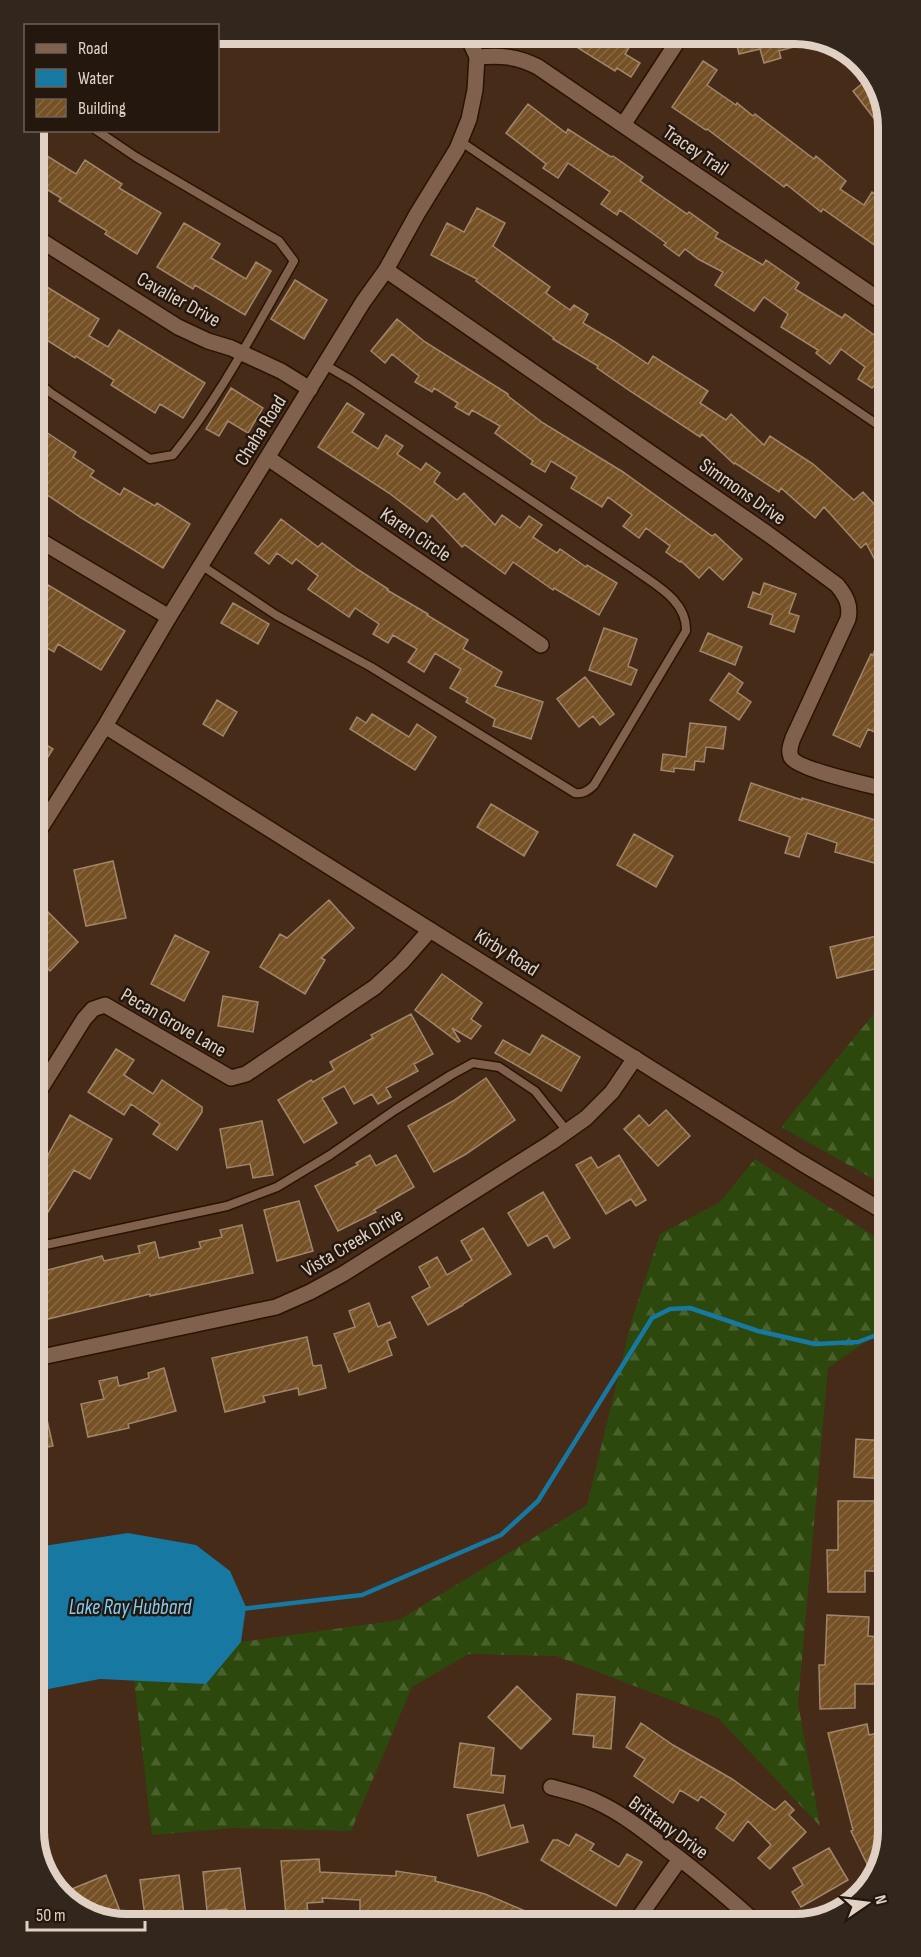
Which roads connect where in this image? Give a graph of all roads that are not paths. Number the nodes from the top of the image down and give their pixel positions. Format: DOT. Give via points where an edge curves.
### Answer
graph roads {
  1 [pos="471,44"];
  2 [pos="676,44"];
  3 [pos="477,57"];
  4 [pos="623,125"];
  5 [pos="99,132"];
  6 [pos="460,141"];
  7 [pos="44,243"];
  8 [pos="386,270"];
  9 [pos="878,299"];
  10 [pos="242,353"];
  11 [pos="325,364"];
  12 [pos="44,387"];
  13 [pos="310,389"];
  14 [pos="878,425"];
  15 [pos="268,458"];
  16 [pos="44,543"];
  17 [pos="201,565"];
  18 [pos="170,617"];
  19 [pos="541,645"];
  20 [pos="105,726"];
  21 [pos="878,787"];
  22 [pos="44,823"];
  23 [pos="430,930"];
  24 [pos="635,1058"];
  25 [pos="43,1084"];
  26 [pos="567,1131"];
  27 [pos="878,1208"];
  28 [pos="43,1245"];
  29 [pos="43,1357"];
  30 [pos="551,1787"];
  31 [pos="680,1859"];
  32 [pos="641,1914"];
  33 [pos="746,1914"];
  1 -- 3 [label="street, Chaha Road"];
  2 -- 4 [label="street"];
  3 -- 4 [label="street, Tracey Trail" via="510,56 525,60"];
  3 -- 6 [label="street, Chaha Road" via="475,90"];
  4 -- 9 [label="street, Tracey Trail"];
  5 -- 10 [label="lane" via="279,241 294,261"];
  6 -- 8 [label="street, Chaha Road"];
  6 -- 14 [label="lane"];
  7 -- 10 [label="street, Cavalier Drive" via="178,327"];
  8 -- 11 [label="street, Chaha Road"];
  8 -- 21 [label="street, Simmons Drive" via="837,585 848,603 848,619 793,738 790,755 815,770"];
  10 -- 12 [label="lane" via="173,455 150,459"];
  10 -- 13 [label="street, Cavalier Drive"];
  11 -- 13 [label="street, Chaha Road"];
  11 -- 17 [label="lane" via="634,570 678,604 686,619 686,631 594,785 575,793 371,667 276,615"];
  13 -- 15 [label="street, Chaha Road"];
  15 -- 17 [label="street, Chaha Road"];
  15 -- 19 [label="street, Karen Circle"];
  16 -- 18 [label="street"];
  17 -- 18 [label="street, Chaha Road"];
  18 -- 20 [label="street, Chaha Road"];
  20 -- 22 [label="street, Chaha Road"];
  20 -- 23 [label="street, Kirby Road"];
  23 -- 24 [label="street, Kirby Road"];
  23 -- 25 [label="street, Pecan Grove Lane" via="375,987 246,1074 231,1078 216,1071 105,1005 93,1009 84,1019"];
  24 -- 26 [label="street, Vista Creek Drive" via="612,1092"];
  24 -- 27 [label="street, Kirby Road"];
  26 -- 28 [label="lane" via="535,1092 499,1067 473,1064 276,1187 227,1206"];
  26 -- 29 [label="street, Vista Creek Drive" via="342,1274 276,1307"];
  30 -- 31 [label="street, Brittany Drive" via="594,1800"];
  31 -- 32 [label="street"];
  31 -- 33 [label="street, Brittany Drive"];
}
